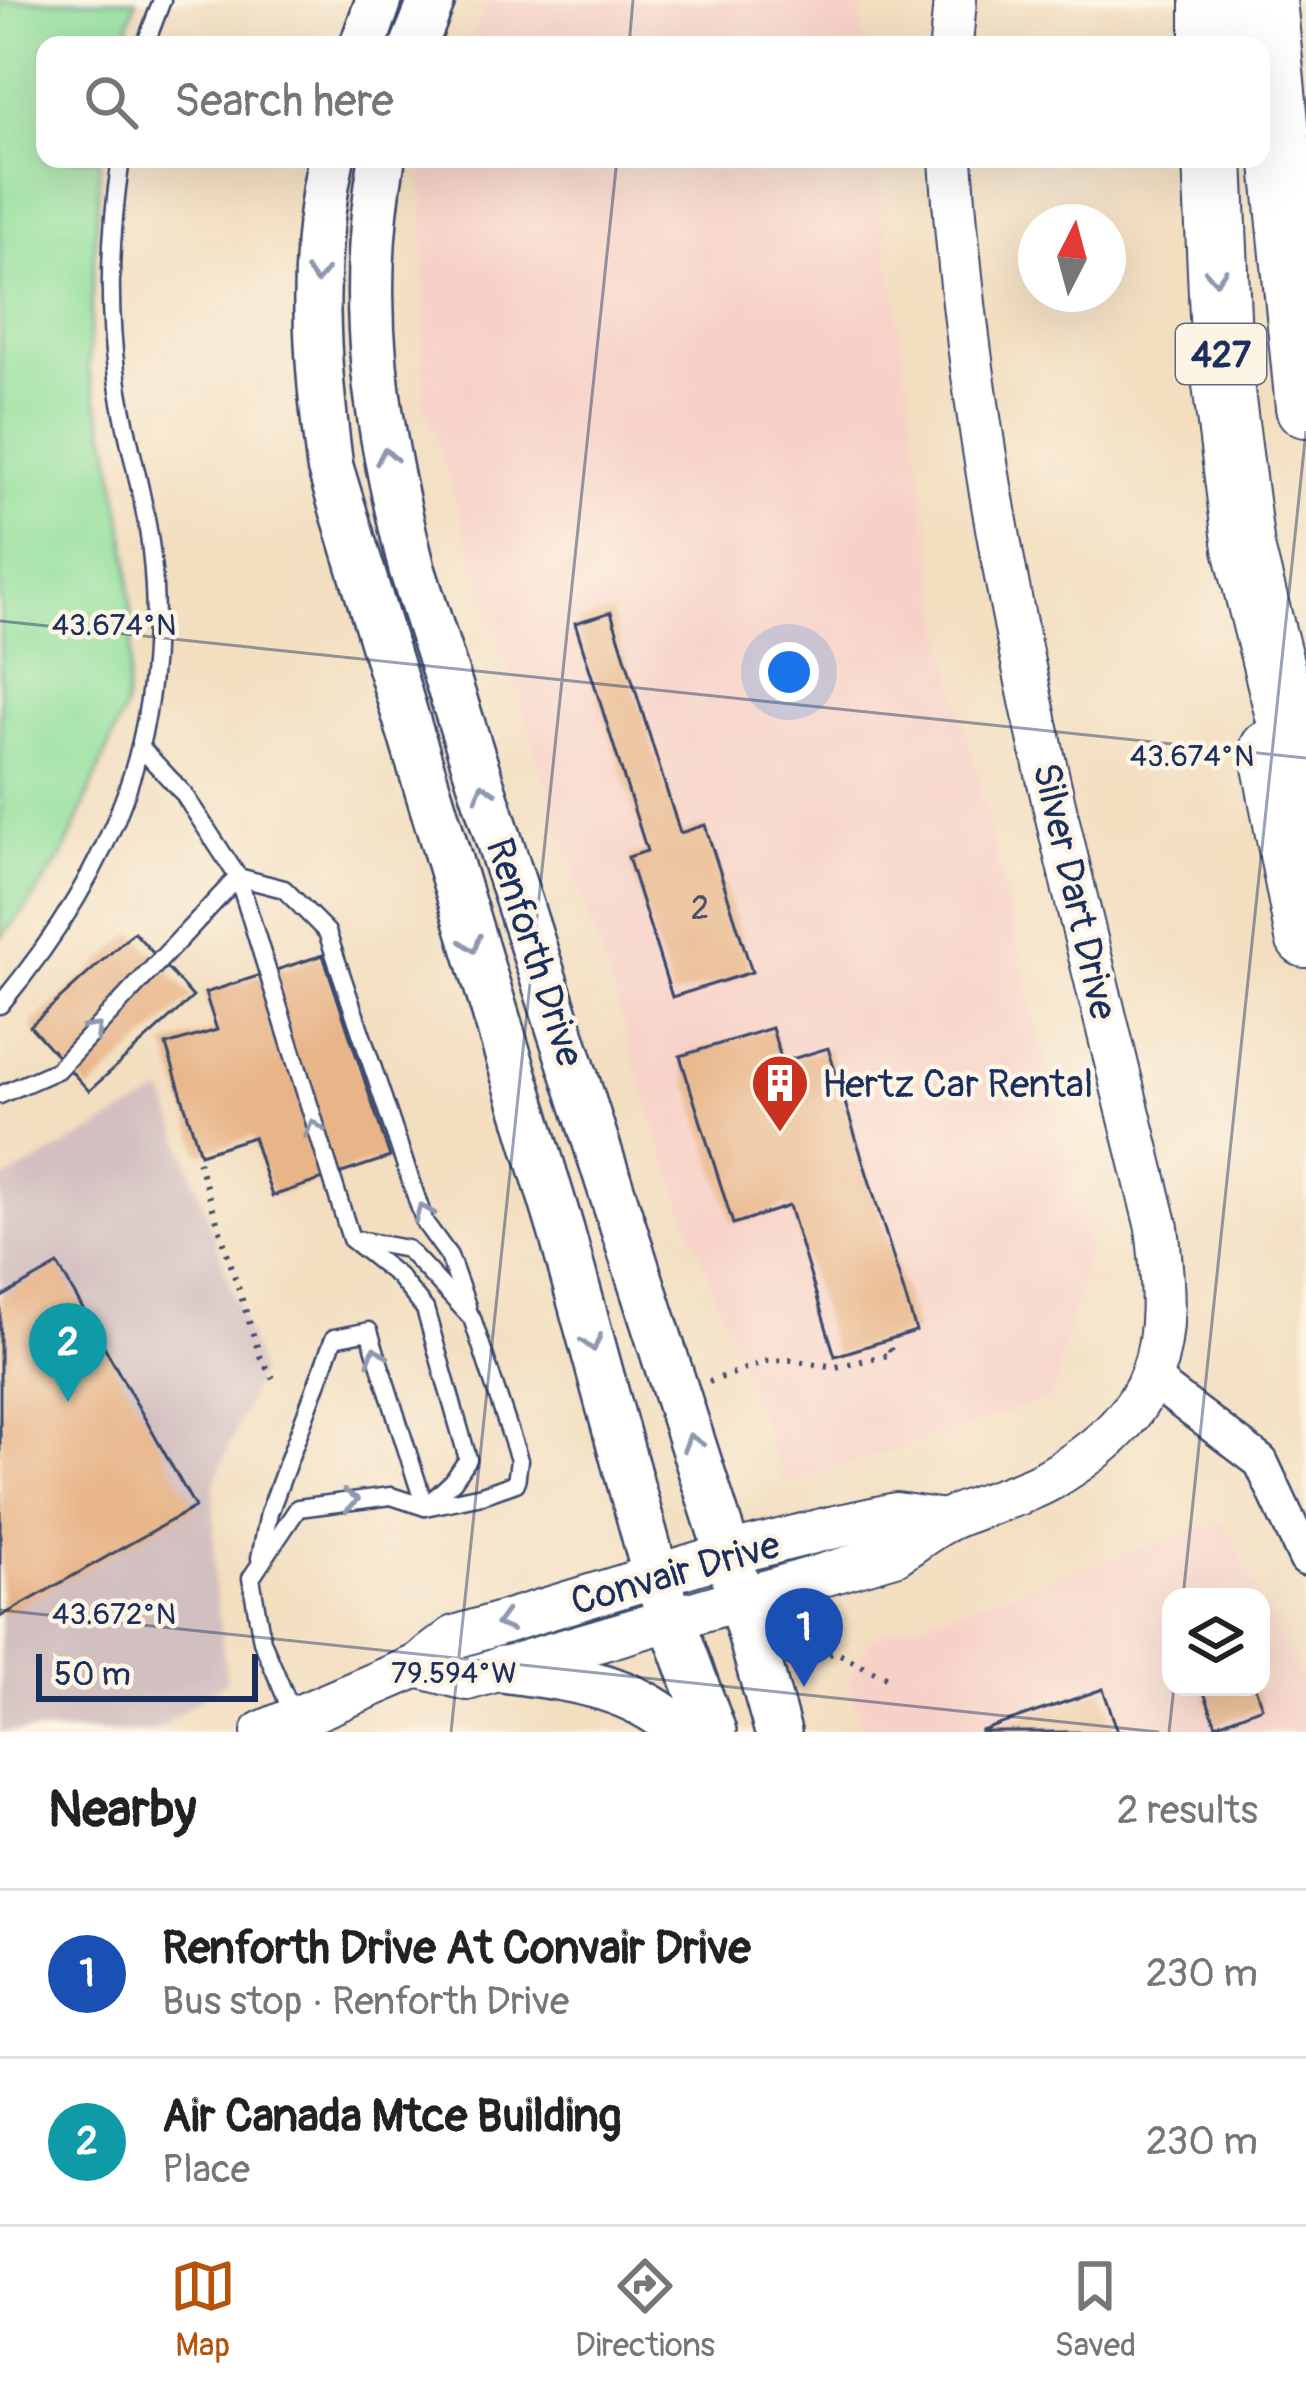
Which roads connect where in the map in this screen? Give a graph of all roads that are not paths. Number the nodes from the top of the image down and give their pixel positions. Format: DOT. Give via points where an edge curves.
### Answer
graph roads {
  1 [pos="162,0"];
  2 [pos="379,0"];
  3 [pos="432,0"];
  4 [pos="940,0"];
  5 [pos="955,0"];
  6 [pos="1211,0"];
  7 [pos="1266,0"];
  8 [pos="149,36"];
  9 [pos="366,36"];
  10 [pos="418,36"];
  11 [pos="946,36"];
  12 [pos="949,36"];
  13 [pos="1211,36"];
  14 [pos="1270,36"];
  15 [pos="1270,41"];
  16 [pos="120,168"];
  17 [pos="331,168"];
  18 [pos="381,168"];
  19 [pos="952,168"];
  20 [pos="1213,168"];
  21 [pos="1306,406"];
  22 [pos="1244,548"];
  23 [pos="140,747"];
  24 [pos="1306,794"];
  25 [pos="238,877"];
  26 [pos="1306,937"];
  27 [pos="0,1005"];
  28 [pos="0,1095"];
  29 [pos="351,1239"];
  30 [pos="472,1318"];
  31 [pos="1153,1380"];
  32 [pos="425,1507"];
  33 [pos="945,1521"];
  34 [pos="728,1554"];
  35 [pos="260,1558"];
  36 [pos="1306,1559"];
  37 [pos="656,1577"];
  38 [pos="739,1601"];
  39 [pos="671,1620"];
  40 [pos="417,1666"];
  41 [pos="502,1669"];
  42 [pos="278,1725"];
  43 [pos="682,1732"];
  44 [pos="713,1732"];
  45 [pos="778,1732"];
  1 -- 8 [label="lane"];
  2 -- 9 [label="main road"];
  3 -- 10 [label="main road"];
  4 -- 11 [label="street"];
  5 -- 12 [label="street"];
  6 -- 13 [label="highway"];
  7 -- 14 [label="highway"];
  15 -- 21 [label="highway"];
  16 -- 23 [label="lane" via="116,358 155,598"];
  17 -- 37 [label="main road, Renforth Drive, one-way" via="317,253 316,364 330,467 561,1230"];
  34 -- 18 [label="main road, Renforth Drive, one-way" via="412,569 383,451 369,342"];
  19 -- 31 [label="street, Silver Dart Drive" via="1006,589 1157,1228 1165,1323"];
  20 -- 22 [label="highway, 427, one-way" via="1223,384"];
  22 -- 24 [label="highway, 427"];
  22 -- 26 [label="highway" via="1280,814"];
  23 -- 25 [label="lane" via="184,793"];
  23 -- 27 [label="lane" via="87,886"];
  28 -- 25 [label="lane, one-way" via="57,1070"];
  29 -- 25 [label="lane, one-way"];
  30 -- 25 [label="lane, one-way" via="425,1222 328,932 284,889"];
  29 -- 30 [label="lane" via="407,1249"];
  29 -- 32 [label="lane" via="425,1309 469,1459"];
  30 -- 32 [label="lane" via="519,1460 515,1483"];
  31 -- 33 [label="street, Convair Drive" via="1100,1444 1050,1479"];
  31 -- 36 [label="street" via="1262,1462"];
  35 -- 32 [label="lane, one-way" via="298,1508 391,1496"];
  32 -- 35 [label="lane, one-way" via="369,1331 334,1338"];
  33 -- 34 [label="street, Convair Drive" via="896,1514"];
  33 -- 38 [label="street, Convair Drive" via="895,1554"];
  34 -- 37 [label="street, Convair Drive"];
  34 -- 38 [label="main road, Renforth Drive"];
  35 -- 42 [label="lane" via="251,1578"];
  37 -- 39 [label="main road, Renforth Drive"];
  37 -- 40 [label="street, Convair Drive, one-way" via="455,1637"];
  38 -- 39 [label="street, Convair Drive"];
  38 -- 45 [label="main road, Renforth Drive"];
  39 -- 41 [label="street, Convair Drive"];
  39 -- 44 [label="main road, Renforth Drive"];
  40 -- 41 [label="street, Convair Drive" via="467,1679"];
  40 -- 42 [label="street, Convair Drive"];
  41 -- 43 [label="main road" via="601,1684"];
}
